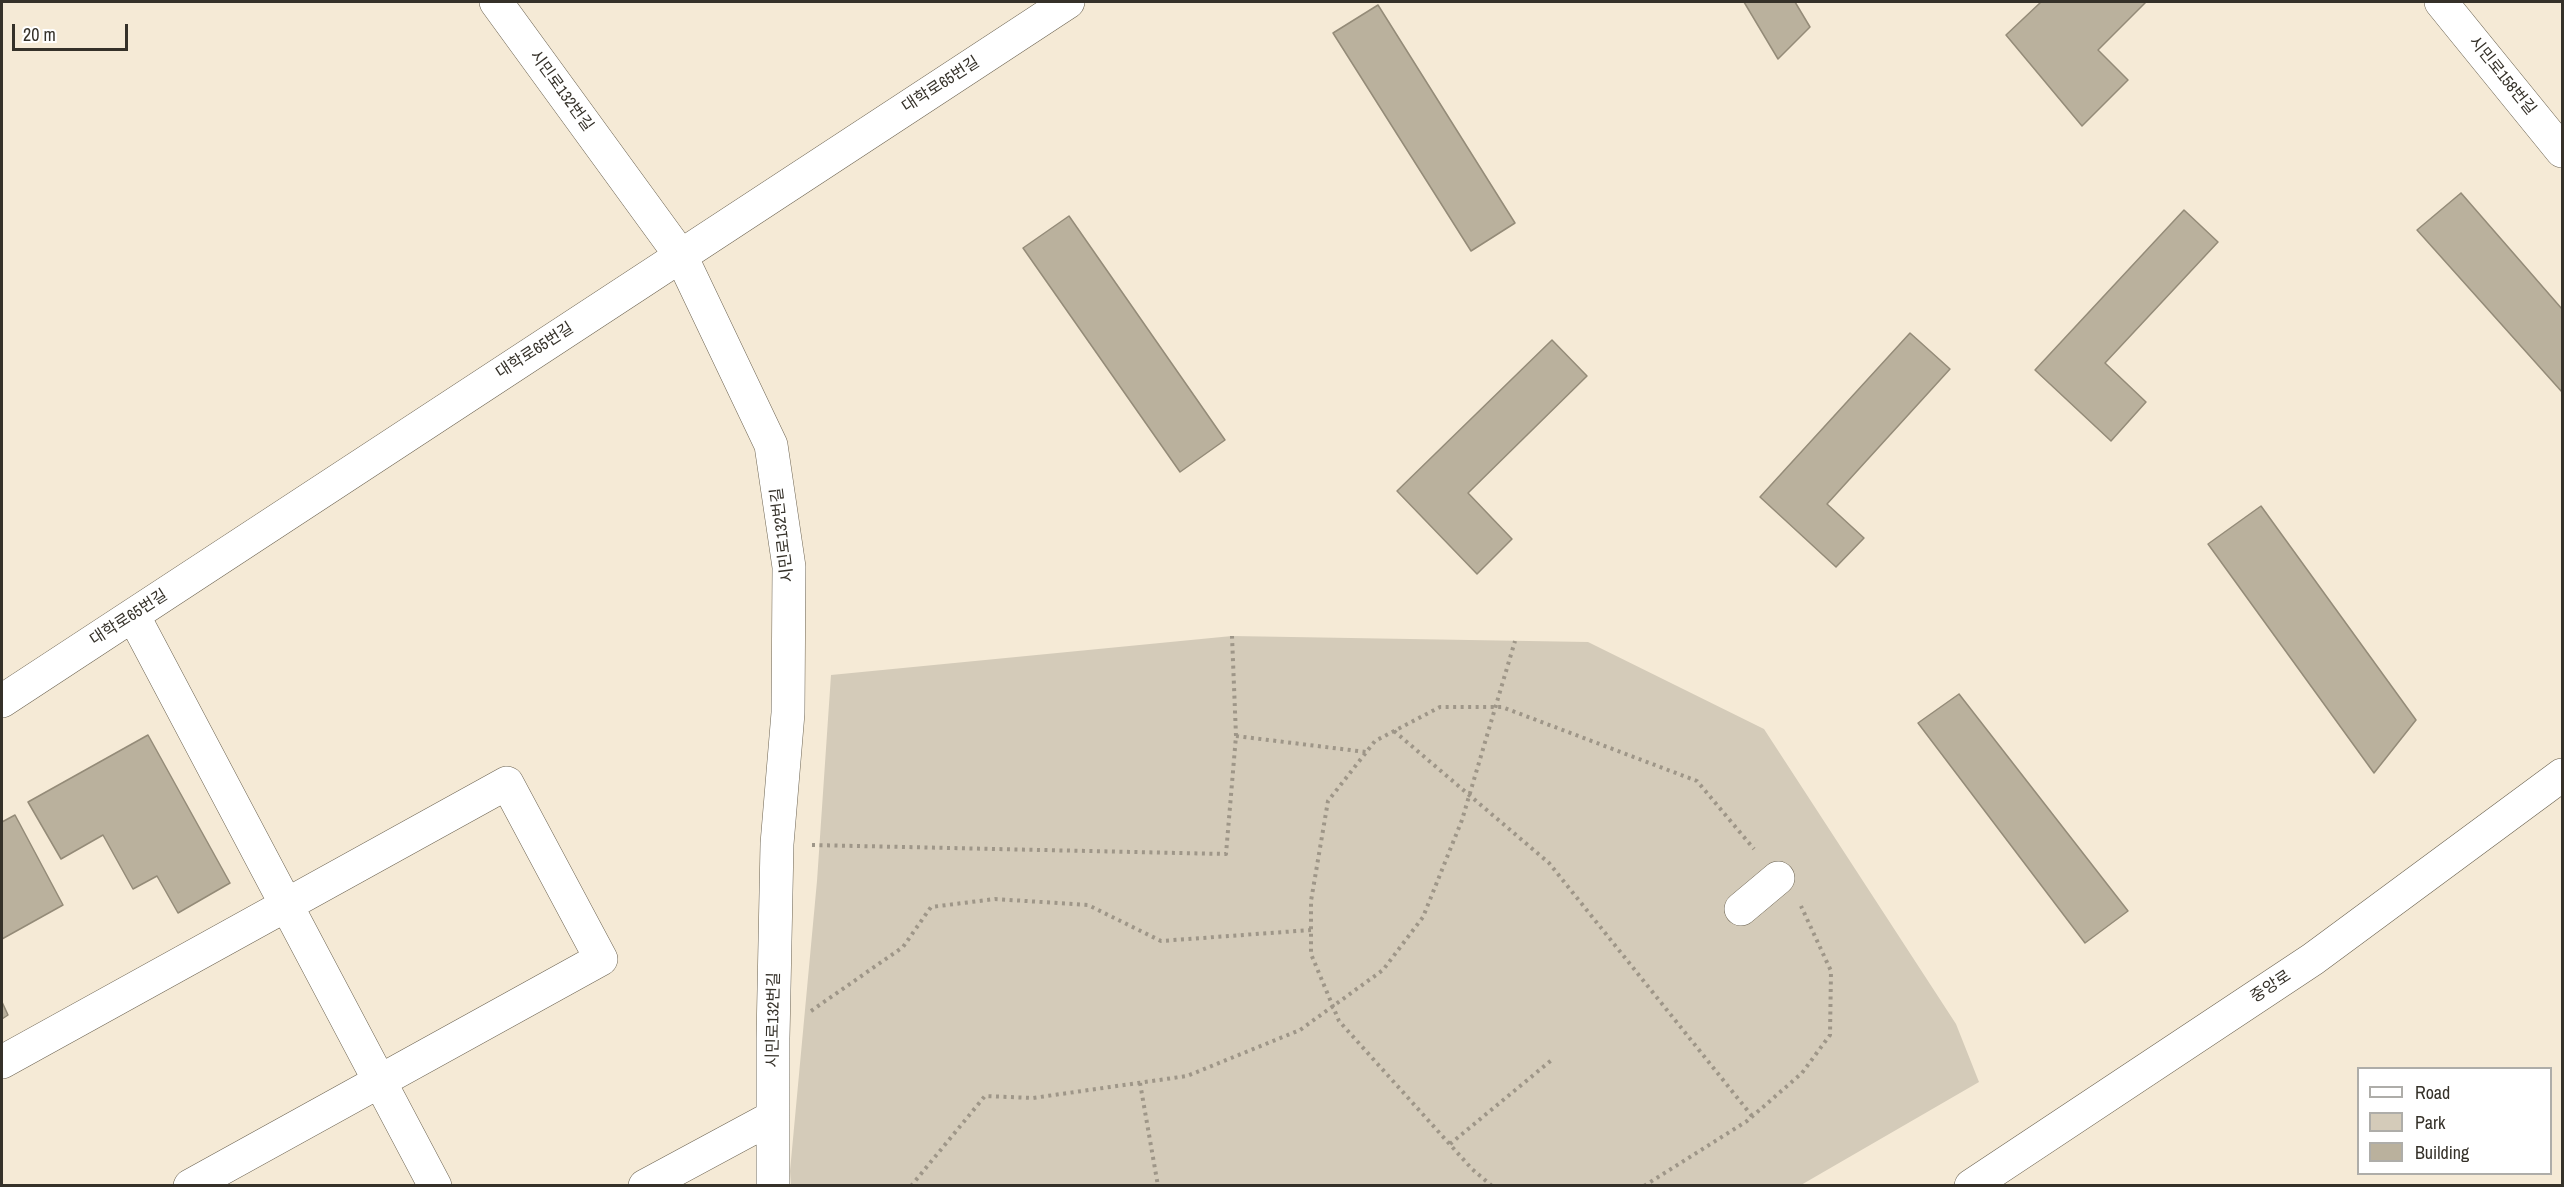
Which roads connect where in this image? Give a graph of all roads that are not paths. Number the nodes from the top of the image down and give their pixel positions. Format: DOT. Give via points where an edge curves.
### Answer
graph roads {
  1 [pos="496,2"];
  2 [pos="1068,2"];
  3 [pos="2441,2"];
  4 [pos="2562,152"];
  5 [pos="681,256"];
  6 [pos="133,615"];
  7 [pos="2,701"];
  8 [pos="2562,775"];
  9 [pos="1778,878"];
  10 [pos="286,905"];
  11 [pos="1741,909"];
  12 [pos="2,1062"];
  13 [pos="380,1081"];
  14 [pos="772,1117"];
  15 [pos="190,1185"];
  16 [pos="435,1185"];
  17 [pos="645,1185"];
  18 [pos="773,1185"];
  19 [pos="1971,1185"];
  1 -- 5 [label="street, 시민로132번길"];
  2 -- 5 [label="street, 대학로65번길"];
  3 -- 4 [label="street, 시민로158번길"];
  5 -- 6 [label="street, 대학로65번길"];
  5 -- 14 [label="street, 시민로132번길" via="771,445 789,567 788,713 777,844"];
  6 -- 7 [label="street, 대학로65번길"];
  6 -- 10 [label="street"];
  8 -- 19 [label="street, 중앙로" via="2313,959"];
  9 -- 11 [label="street"];
  10 -- 12 [label="street"];
  10 -- 13 [label="street"];
  10 -- 13 [label="street" via="507,783 601,959"];
  13 -- 15 [label="street"];
  13 -- 16 [label="street"];
  14 -- 17 [label="street"];
  14 -- 18 [label="street, 시민로132번길"];
}
